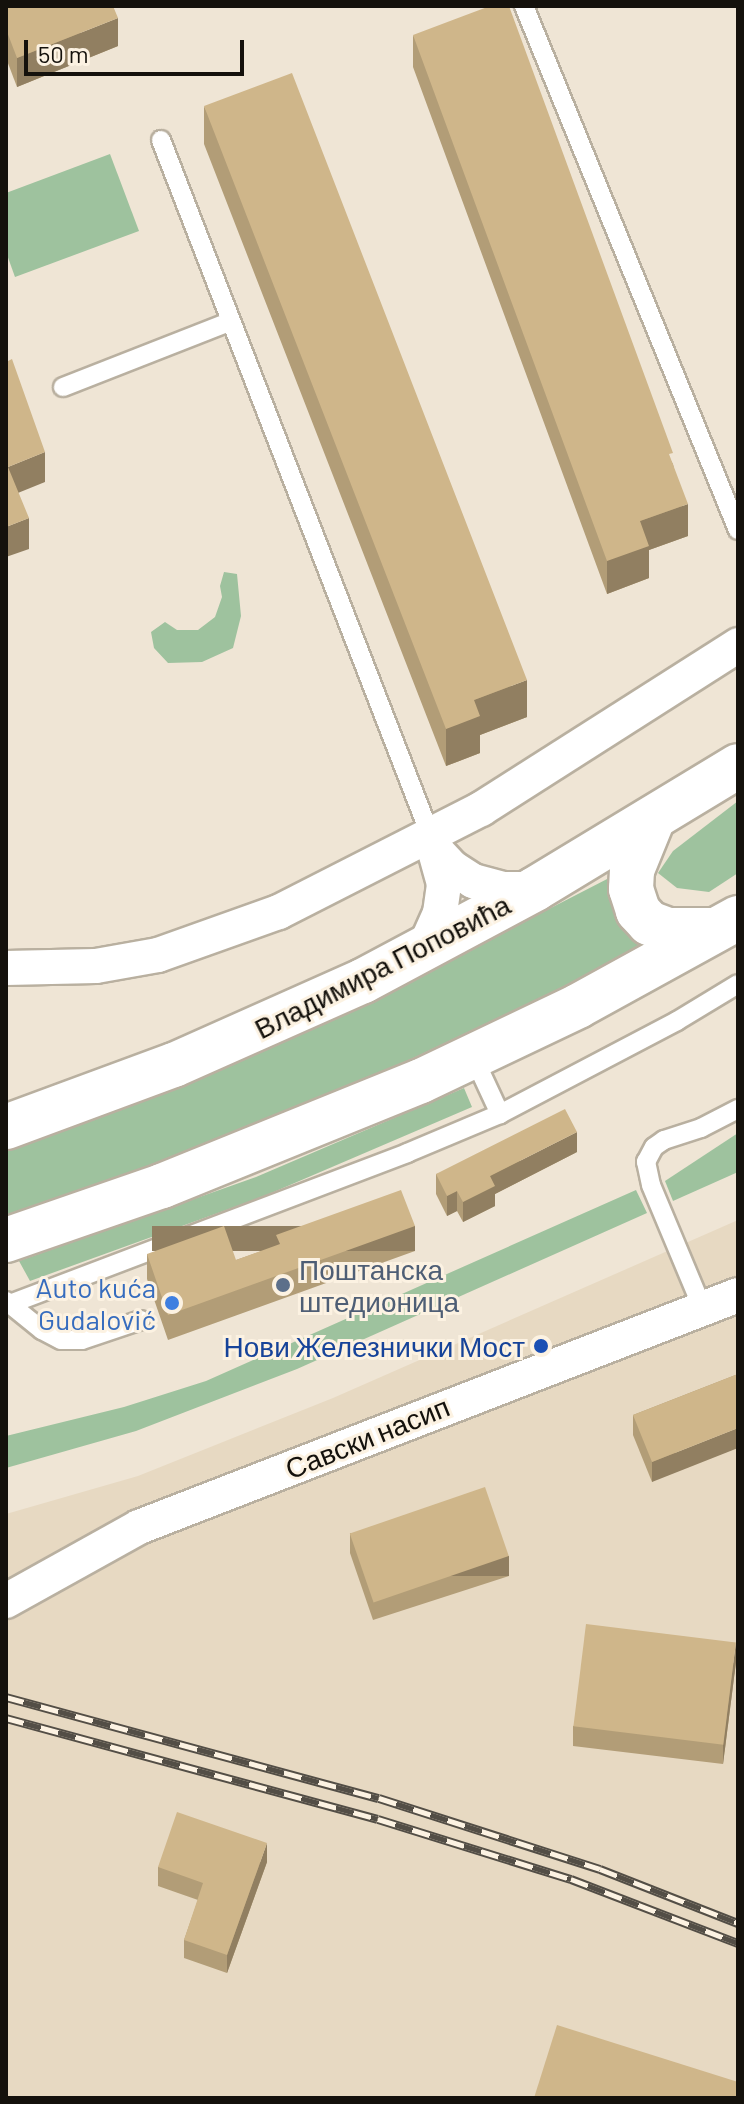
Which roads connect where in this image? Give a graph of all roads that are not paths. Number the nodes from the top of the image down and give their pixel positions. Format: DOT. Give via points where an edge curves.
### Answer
graph roads {
  1 [pos="524,6"];
  2 [pos="161,140"];
  3 [pos="231,321"];
  4 [pos="63,387"];
  5 [pos="738,530"];
  6 [pos="738,645"];
  7 [pos="738,766"];
  8 [pos="652,821"];
  9 [pos="433,843"];
  10 [pos="535,889"];
  11 [pos="728,924"];
  12 [pos="424,949"];
  13 [pos="6,968"];
  14 [pos="738,984"];
  15 [pos="474,1058"];
  16 [pos="738,1109"];
  17 [pos="500,1114"];
  18 [pos="6,1127"];
  19 [pos="6,1240"];
  20 [pos="738,1295"];
  21 [pos="8,1303"];
  22 [pos="702,1307"];
  23 [pos="141,1320"];
  24 [pos="6,1601"];
  1 -- 5 [label="lane"];
  2 -- 3 [label="lane"];
  3 -- 4 [label="lane"];
  3 -- 9 [label="lane"];
  6 -- 9 [label="street"];
  7 -- 8 [label="main road, Владимира Поповића"];
  8 -- 10 [label="main road, Владимира Поповића"];
  8 -- 11 [label="main road" via="632,870 638,911 649,923 668,930"];
  9 -- 10 [label="street" via="453,868 473,881 503,889"];
  9 -- 12 [label="street" via="444,884 440,913"];
  9 -- 13 [label="street" via="279,912 158,955 96,966"];
  10 -- 12 [label="main road, Владимира Поповића"];
  11 -- 15 [label="main road"];
  12 -- 18 [label="main road, Владимира Поповића" via="242,1036"];
  14 -- 17 [label="lane"];
  15 -- 17 [label="lane"];
  15 -- 19 [label="main road" via="272,1143"];
  16 -- 22 [label="lane" via="664,1140 646,1162"];
  17 -- 21 [label="lane"];
  20 -- 22 [label="street, Савски насип"];
  21 -- 23 [label="lane" via="61,1340 82,1340"];
  22 -- 24 [label="street, Савски насип" via="139,1527"];
}
